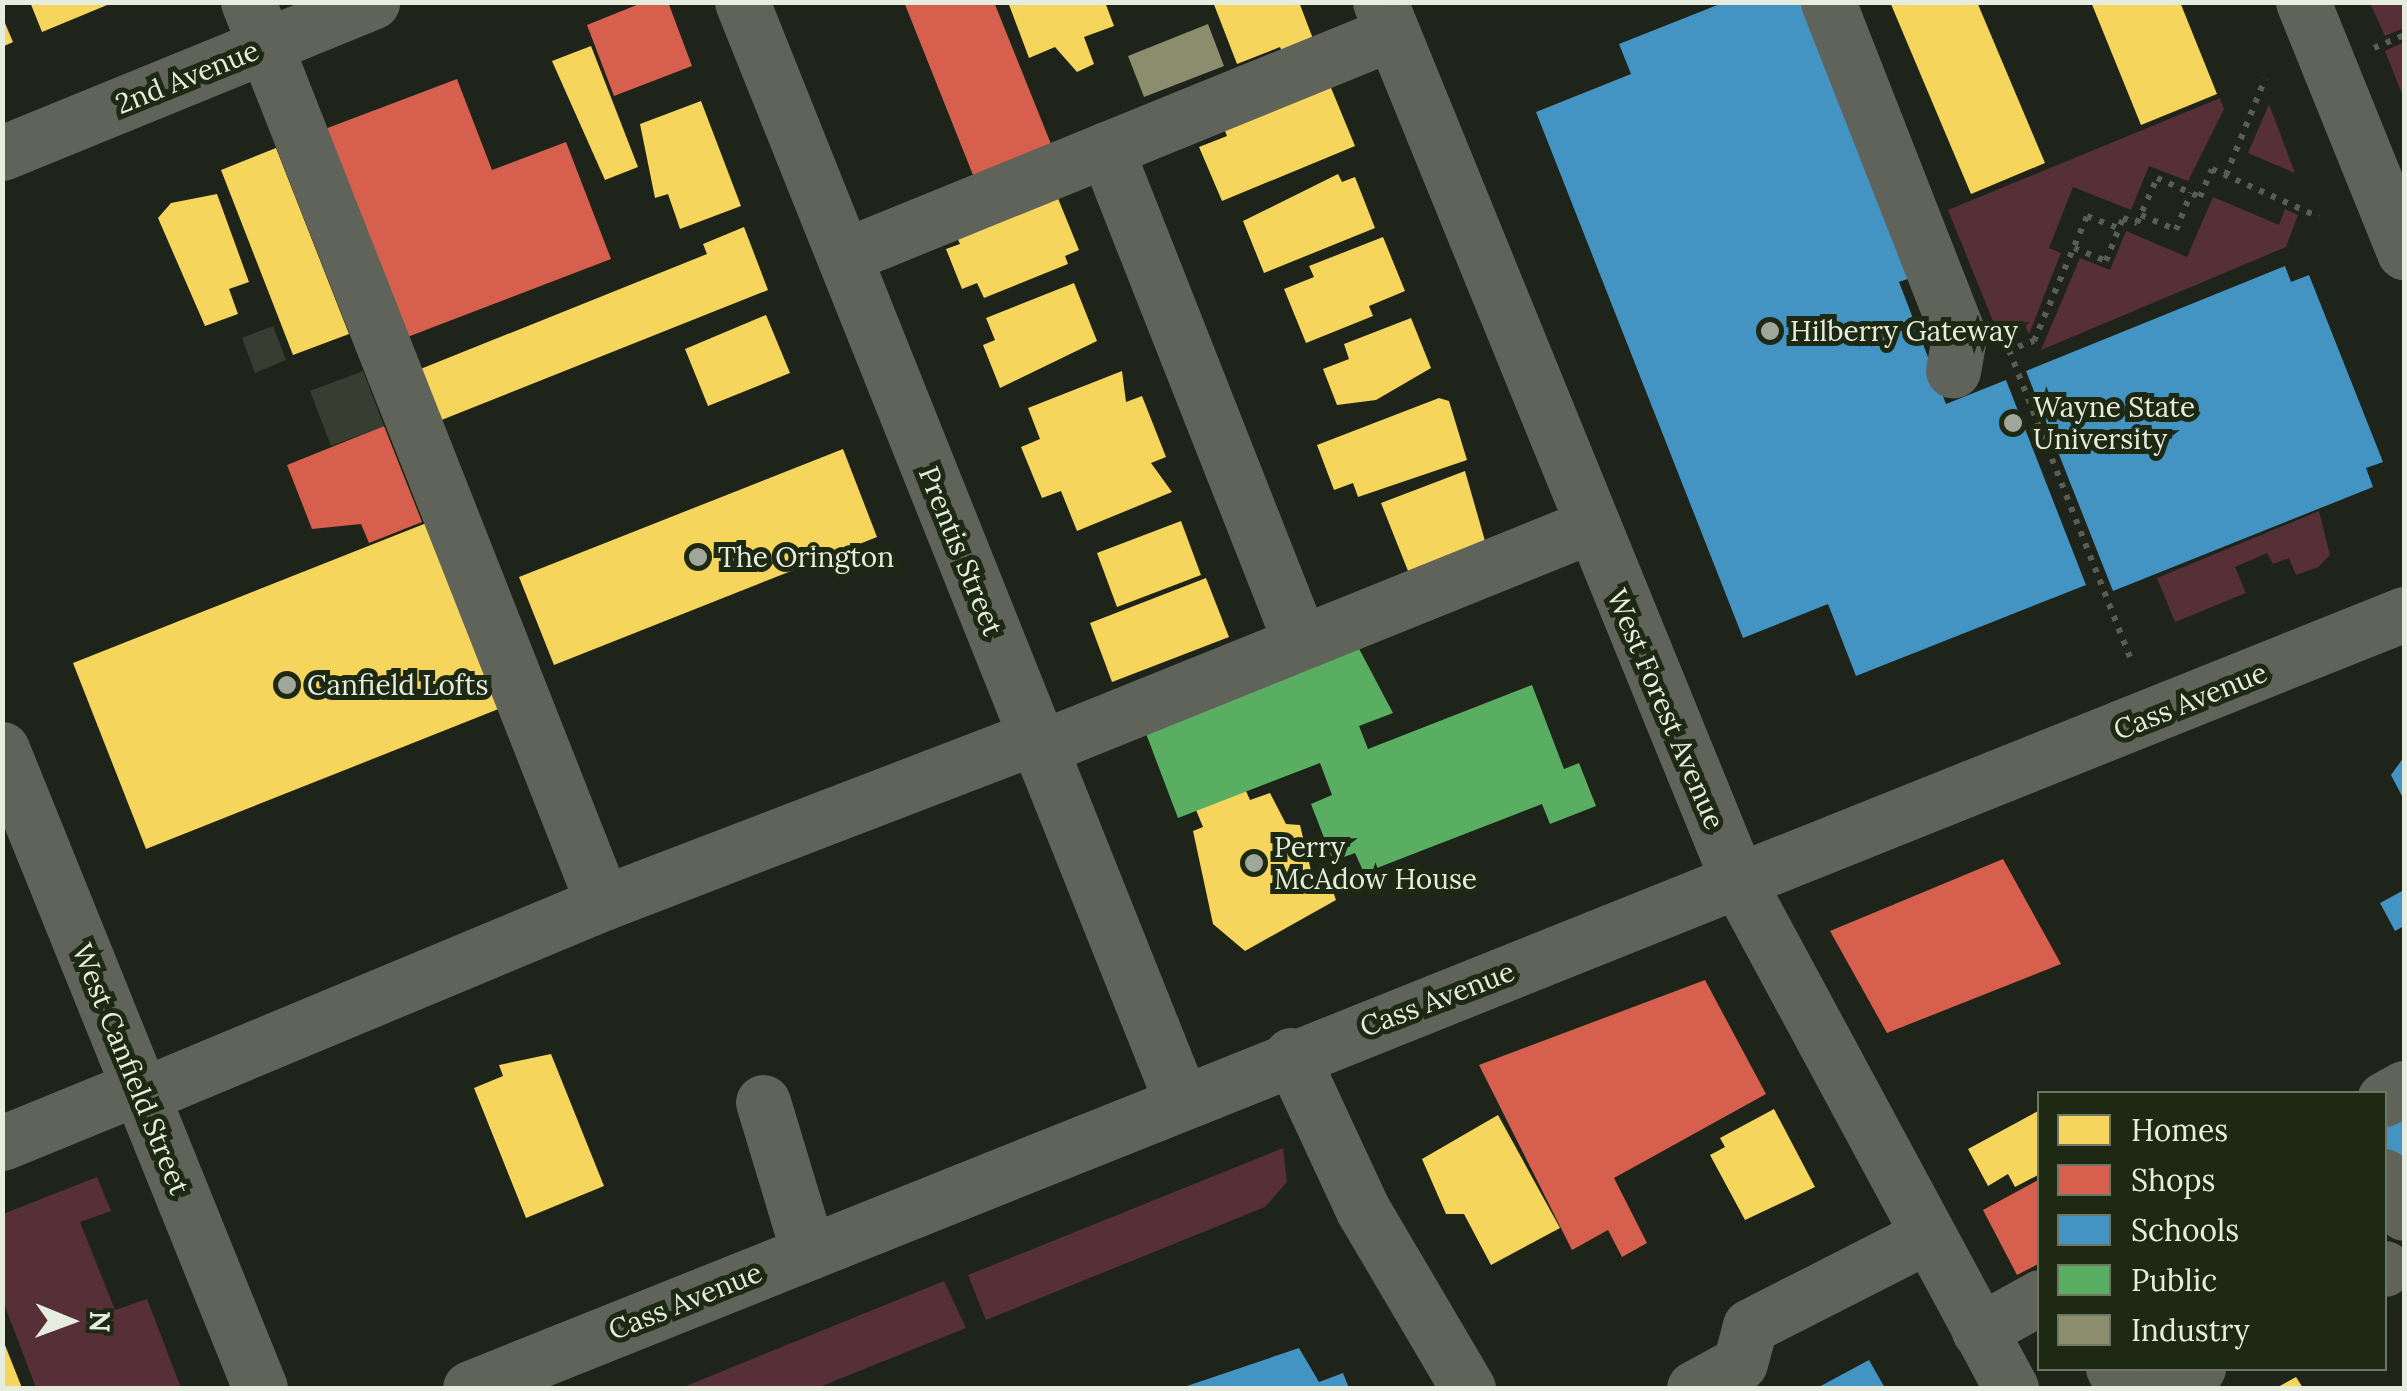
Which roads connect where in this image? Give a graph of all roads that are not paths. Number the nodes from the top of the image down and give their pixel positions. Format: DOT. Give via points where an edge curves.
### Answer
graph roads {
  1 [pos="372,2"];
  2 [pos="742,2"];
  3 [pos="1828,2"];
  4 [pos="2303,2"];
  5 [pos="1386,18"];
  6 [pos="257,24"];
  7 [pos="1106,149"];
  8 [pos="2,153"];
  9 [pos="2404,252"];
  10 [pos="844,256"];
  11 [pos="1953,370"];
  12 [pos="1590,526"];
  13 [pos="2404,614"];
  14 [pos="1300,641"];
  15 [pos="1038,742"];
  16 [pos="2,749"];
  17 [pos="1739,883"];
  18 [pos="603,903"];
  19 [pos="1291,1055"];
  20 [pos="139,1092"];
  21 [pos="1181,1100"];
  22 [pos="748,1109"];
  23 [pos="2,1143"];
  24 [pos="2387,1182"];
  25 [pos="2404,1213"];
  26 [pos="1925,1237"];
  27 [pos="804,1240"];
  28 [pos="2013,1319"];
  29 [pos="2192,1371"];
  30 [pos="501,1382"];
  31 [pos="260,1388"];
  32 [pos="1468,1388"];
  33 [pos="1694,1388"];
  34 [pos="2011,1388"];
  35 [pos="2160,1388"];
  1 -- 6 [label="street, 2nd Avenue"];
  2 -- 10 [label="street, Prentis Street"];
  3 -- 11 [label="street" via="1959,338"];
  4 -- 9 [label="street"];
  5 -- 7 [label="street"];
  5 -- 12 [label="street, West Forest Avenue"];
  6 -- 8 [label="street, 2nd Avenue"];
  6 -- 18 [label="street"];
  7 -- 10 [label="street"];
  7 -- 14 [label="street"];
  10 -- 15 [label="street, Prentis Street" via="869,380 974,642"];
  12 -- 14 [label="street"];
  12 -- 17 [label="street, West Forest Avenue"];
  13 -- 17 [label="street, Cass Avenue"];
  14 -- 15 [label="street"];
  15 -- 18 [label="street"];
  15 -- 21 [label="street, Prentis Street"];
  16 -- 20 [label="street, West Canfield Street"];
  17 -- 19 [label="street, Cass Avenue"];
  17 -- 26 [label="street, West Forest Avenue"];
  18 -- 20 [label="street"];
  19 -- 21 [label="street, Cass Avenue"];
  19 -- 32 [label="street" via="1363,1210"];
  20 -- 23 [label="street"];
  20 -- 31 [label="street, West Canfield Street"];
  21 -- 27 [label="street, Cass Avenue"];
  22 -- 27 [label="street"];
  24 -- 25 [label="street"];
  26 -- 28 [label="street, West Forest Avenue"];
  26 -- 33 [label="street" via="1750,1326 1740,1363"];
  27 -- 30 [label="street, Cass Avenue"];
  28 -- 34 [label="street, West Forest Avenue"];
  29 -- 35 [label="street"];
}
